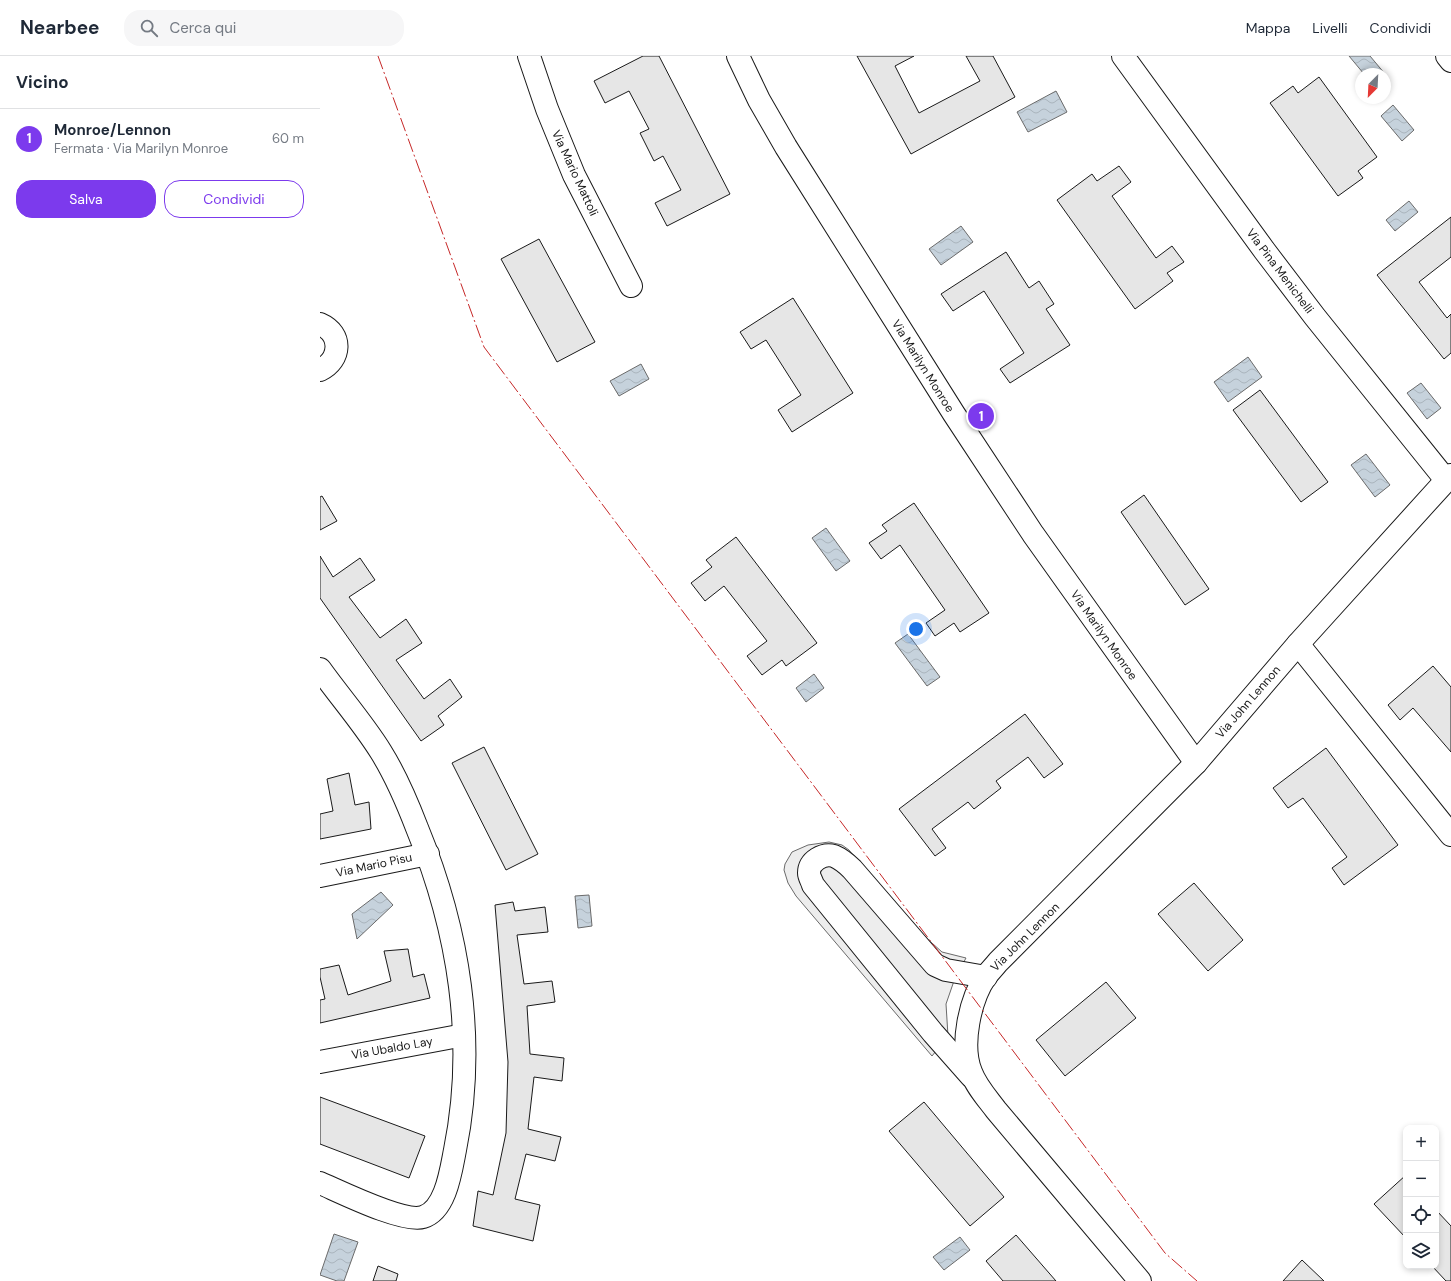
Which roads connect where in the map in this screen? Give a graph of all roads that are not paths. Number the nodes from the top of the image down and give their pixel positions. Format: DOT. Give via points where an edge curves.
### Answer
graph roads {
  1 [pos="529,56"];
  2 [pos="738,56"];
  3 [pos="1123,56"];
  4 [pos="1447,56"];
  5 [pos="1451,60"];
  6 [pos="631,286"];
  7 [pos="320,324"];
  8 [pos="320,370"];
  9 [pos="1448,478"];
  10 [pos="1298,644"];
  11 [pos="321,671"];
  12 [pos="1196,763"];
  13 [pos="1451,835"];
  14 [pos="428,854"];
  15 [pos="320,876"];
  16 [pos="986,977"];
  17 [pos="464,1035"];
  18 [pos="320,1062"];
  19 [pos="975,1081"];
  20 [pos="320,1183"];
  21 [pos="1140,1281"];
  1 -- 6 [label="street, Via Mario Mattoli" via="574,175"];
  2 -- 12 [label="street, Via Marilyn Monroe" via="786,147 954,414 1034,534"];
  3 -- 9 [label="street, Via Pina Menichelli" via="1268,256"];
  4 -- 5 [label="street"];
  7 -- 8 [label="street" via="333,334 336,349 334,359"];
  9 -- 10 [label="street, Via John Lennon"];
  10 -- 12 [label="street, Via John Lennon"];
  10 -- 13 [label="street"];
  11 -- 14 [label="street" via="381,752 405,798"];
  12 -- 16 [label="street, Via John Lennon"];
  14 -- 15 [label="street, Via Mario Pisu"];
  14 -- 17 [label="street" via="455,953"];
  16 -- 19 [label="street, Via John Lennon" via="979,989 969,1020 966,1042 968,1062"];
  16 -- 19 [label="street" via="946,970 935,965 843,861 834,856 825,856 817,859 811,867 809,874 813,885"];
  17 -- 18 [label="street, Via Ubaldo Lay"];
  17 -- 20 [label="street" via="464,1091 459,1130 444,1192 434,1211 424,1217 410,1218"];
  19 -- 21 [label="street, Via John Lennon" via="996,1110"];
}
